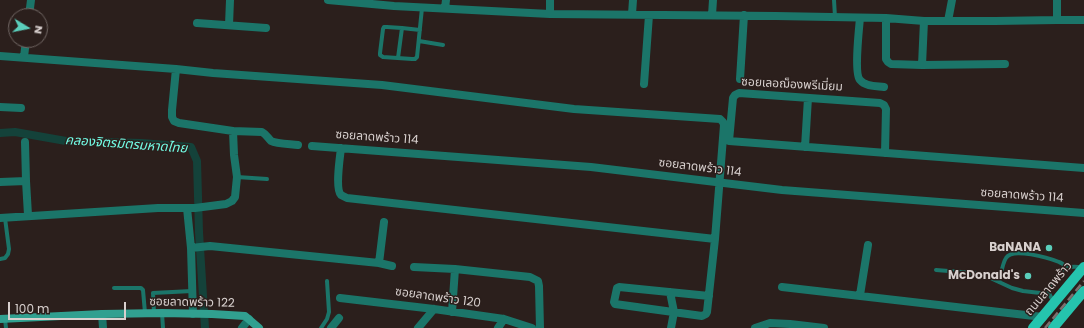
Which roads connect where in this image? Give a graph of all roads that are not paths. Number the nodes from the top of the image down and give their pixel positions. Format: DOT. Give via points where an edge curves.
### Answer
graph roads {
  1 [pos="230,0"];
  2 [pos="328,0"];
  3 [pos="345,0"];
  4 [pos="550,0"];
  5 [pos="633,0"];
  6 [pos="713,0"];
  7 [pos="834,0"];
  8 [pos="952,0"];
  9 [pos="1057,0"];
  10 [pos="394,3"];
  11 [pos="445,4"];
  12 [pos="422,7"];
  13 [pos="550,14"];
  14 [pos="632,14"];
  15 [pos="649,14"];
  16 [pos="712,15"];
  17 [pos="744,15"];
  18 [pos="835,17"];
  19 [pos="860,18"];
  20 [pos="886,18"];
  21 [pos="1057,20"];
  22 [pos="1084,20"];
  23 [pos="924,21"];
  24 [pos="948,21"];
  25 [pos="197,23"];
  26 [pos="229,25"];
  27 [pos="266,28"];
  28 [pos="402,28"];
  29 [pos="420,30"];
  30 [pos="418,42"];
  31 [pos="444,45"];
  32 [pos="25,48"];
  33 [pos="0,56"];
  34 [pos="24,57"];
  35 [pos="398,58"];
  36 [pos="1005,64"];
  37 [pos="922,65"];
  38 [pos="176,68"];
  39 [pos="740,79"];
  40 [pos="644,84"];
  41 [pos="884,87"];
  42 [pos="808,98"];
  43 [pos="0,107"];
  44 [pos="21,108"];
  45 [pos="233,131"];
  46 [pos="726,141"];
  47 [pos="25,142"];
  48 [pos="298,145"];
  49 [pos="312,146"];
  50 [pos="805,146"];
  51 [pos="341,148"];
  52 [pos="885,153"];
  53 [pos="1084,168"];
  54 [pos="237,177"];
  55 [pos="268,179"];
  56 [pos="26,181"];
  57 [pos="0,182"];
  58 [pos="720,183"];
  59 [pos="191,208"];
  60 [pos="1084,213"];
  61 [pos="28,215"];
  62 [pos="2,218"];
  63 [pos="384,222"];
  64 [pos="715,239"];
  65 [pos="868,245"];
  66 [pos="193,248"];
  67 [pos="0,259"];
  68 [pos="379,263"];
  69 [pos="392,266"];
  70 [pos="414,267"];
  71 [pos="1067,267"];
  72 [pos="1084,267"];
  73 [pos="455,269"];
  74 [pos="936,270"];
  75 [pos="327,281"];
  76 [pos="999,282"];
  77 [pos="1070,285"];
  78 [pos="782,286"];
  79 [pos="114,288"];
  80 [pos="192,291"];
  81 [pos="670,292"];
  82 [pos="1083,293"];
  83 [pos="860,295"];
  84 [pos="709,296"];
  85 [pos="340,298"];
  86 [pos="1052,298"];
  87 [pos="434,309"];
  88 [pos="452,312"];
  89 [pos="674,312"];
  90 [pos="158,313"];
  91 [pos="102,314"];
  92 [pos="145,314"];
  93 [pos="193,314"];
  94 [pos="1043,317"];
  95 [pos="339,318"];
  96 [pos="3,319"];
  97 [pos="249,319"];
  98 [pos="504,320"];
  99 [pos="1057,326"];
  100 [pos="6,328"];
  101 [pos="102,328"];
  102 [pos="163,328"];
  103 [pos="242,328"];
  104 [pos="259,328"];
  105 [pos="322,328"];
  106 [pos="331,328"];
  107 [pos="418,328"];
  108 [pos="498,328"];
  109 [pos="532,328"];
  110 [pos="540,328"];
  111 [pos="671,328"];
  112 [pos="755,328"];
  113 [pos="824,328"];
  114 [pos="1033,328"];
  1 -- 26 [label="street"];
  2 -- 3 [label="street"];
  3 -- 10 [label="street"];
  4 -- 13 [label="street"];
  5 -- 14 [label="street"];
  6 -- 16 [label="street"];
  7 -- 18 [label="lane"];
  8 -- 24 [label="street"];
  9 -- 21 [label="street"];
  10 -- 12 [label="street"];
  11 -- 12 [label="street"];
  11 -- 13 [label="street"];
  12 -- 29 [label="lane"];
  13 -- 14 [label="street"];
  14 -- 15 [label="street"];
  15 -- 16 [label="street"];
  15 -- 40 [label="street"];
  16 -- 17 [label="street"];
  17 -- 18 [label="street"];
  17 -- 39 [label="street"];
  18 -- 19 [label="street"];
  19 -- 20 [label="street"];
  19 -- 41 [label="street" via="857,66 860,80 868,85"];
  20 -- 23 [label="street"];
  20 -- 37 [label="street" via="888,62"];
  21 -- 22 [label="street"];
  21 -- 24 [label="street"];
  23 -- 24 [label="street"];
  23 -- 37 [label="street"];
  25 -- 26 [label="street"];
  26 -- 27 [label="street"];
  28 -- 29 [label="lane"];
  28 -- 35 [label="lane"];
  28 -- 35 [label="lane" via="384,27 380,53 383,57"];
  29 -- 30 [label="lane"];
  30 -- 31 [label="lane"];
  30 -- 35 [label="lane" via="415,59"];
  32 -- 34 [label="street"];
  33 -- 34 [label="street"];
  34 -- 38 [label="street"];
  36 -- 37 [label="street"];
  38 -- 45 [label="street" via="172,110 174,121"];
  38 -- 46 [label="street" via="382,85 574,109 720,119 724,125"];
  42 -- 46 [label="street, ซอยเลอฌ็องพรีเมี่ยม" via="736,93 732,99"];
  42 -- 50 [label="street"];
  42 -- 52 [label="street, ซอยเลอฌ็องพรีเมี่ยม" via="882,104 886,109"];
  43 -- 44 [label="street"];
  45 -- 48 [label="street" via="262,132 272,141"];
  45 -- 54 [label="street"];
  46 -- 50 [label="street"];
  46 -- 58 [label="street"];
  47 -- 56 [label="street"];
  49 -- 51 [label="street, ซอยลาดพร้าว 114"];
  50 -- 52 [label="street"];
  51 -- 58 [label="street, ซอยลาดพร้าว 114" via="591,167"];
  51 -- 64 [label="street" via="338,190 347,198"];
  52 -- 53 [label="street"];
  54 -- 55 [label="lane"];
  54 -- 59 [label="street" via="232,200 226,204"];
  56 -- 57 [label="street"];
  56 -- 61 [label="street"];
  58 -- 60 [label="street, ซอยลาดพร้าว 114"];
  58 -- 64 [label="street"];
  59 -- 61 [label="street"];
  59 -- 66 [label="street"];
  61 -- 62 [label="street"];
  62 -- 67 [label="lane" via="8,254"];
  63 -- 68 [label="street"];
  64 -- 84 [label="street"];
  65 -- 83 [label="street"];
  66 -- 68 [label="street" via="210,246"];
  66 -- 80 [label="street"];
  68 -- 69 [label="street"];
  70 -- 73 [label="street"];
  71 -- 72 [label="lane"];
  71 -- 76 [label="lane" via="1042,256 1010,254 1006,257"];
  71 -- 86 [label="lane" via="1055,278 1050,288"];
  72 -- 77 [label="main road, ถนนลาดพร้าว"];
  73 -- 88 [label="street"];
  73 -- 110 [label="street" via="538,281"];
  74 -- 76 [label="lane" via="974,273"];
  75 -- 105 [label="lane" via="329,312"];
  76 -- 86 [label="lane"];
  77 -- 82 [label="main road"];
  77 -- 86 [label="main road, ถนนลาดพร้าว"];
  78 -- 83 [label="street"];
  79 -- 92 [label="lane" via="141,288"];
  80 -- 90 [label="lane" via="153,293"];
  80 -- 93 [label="street"];
  81 -- 84 [label="street"];
  81 -- 89 [label="street"];
  81 -- 89 [label="street" via="618,287 614,302"];
  82 -- 99 [label="main road"];
  83 -- 94 [label="street"];
  84 -- 89 [label="street" via="707,312 702,316"];
  85 -- 87 [label="street, ซอยลาดพร้าว 120"];
  86 -- 94 [label="main road, ถนนลาดพร้าว"];
  87 -- 88 [label="street, ซอยลาดพร้าว 120"];
  87 -- 107 [label="street"];
  88 -- 98 [label="street, ซอยลาดพร้าว 120"];
  89 -- 111 [label="street"];
  90 -- 92 [label="street, ซอยลาดพร้าว 122"];
  90 -- 93 [label="street, ซอยลาดพร้าว 122"];
  90 -- 102 [label="lane"];
  91 -- 92 [label="street, ซอยลาดพร้าว 122"];
  91 -- 96 [label="street, ซอยลาดพร้าว 122"];
  91 -- 101 [label="street"];
  93 -- 97 [label="street, ซอยลาดพร้าว 122" via="245,316"];
  94 -- 114 [label="main road, ถนนลาดพร้าว"];
  95 -- 106 [label="street"];
  96 -- 100 [label="lane"];
  97 -- 103 [label="street"];
  97 -- 104 [label="street, ซอยลาดพร้าว 122"];
  98 -- 108 [label="street"];
  98 -- 109 [label="street, ซอยลาดพร้าว 120"];
  112 -- 113 [label="street" via="770,323"];
}
